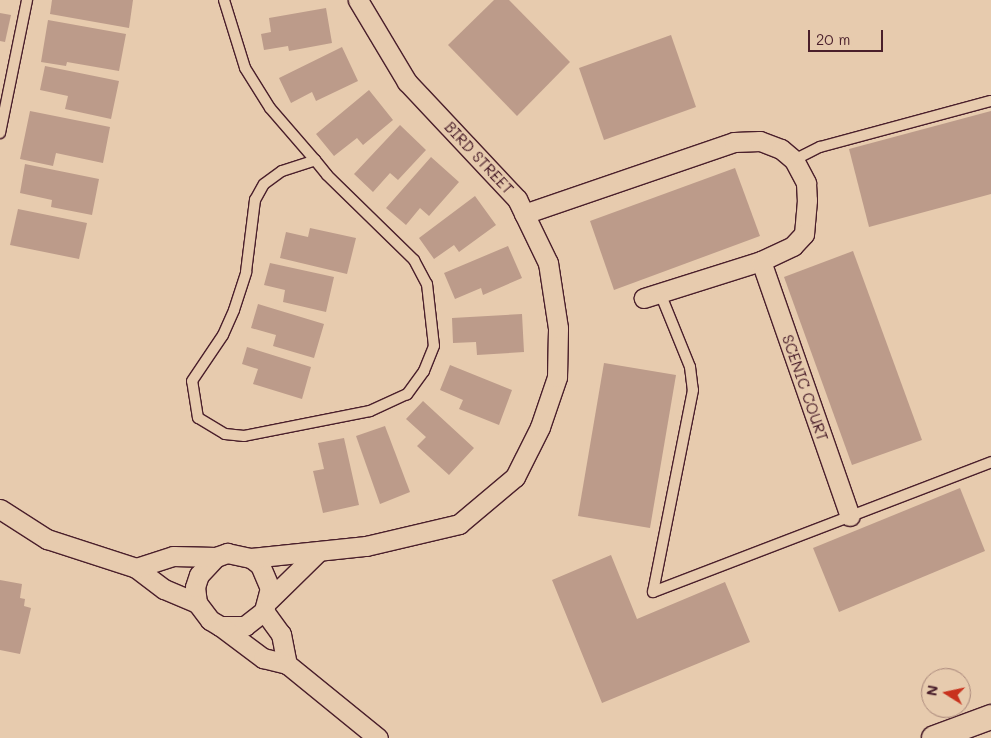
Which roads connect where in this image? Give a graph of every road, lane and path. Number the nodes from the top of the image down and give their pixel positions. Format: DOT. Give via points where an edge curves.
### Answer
graph roads {
  1 [pos="27,0"];
  2 [pos="224,0"];
  3 [pos="358,0"];
  4 [pos="991,101"];
  5 [pos="0,133"];
  6 [pos="315,160"];
  7 [pos="794,160"];
  8 [pos="524,214"];
  9 [pos="761,261"];
  10 [pos="652,296"];
  11 [pos="991,462"];
  12 [pos="0,509"];
  13 [pos="850,516"];
  14 [pos="318,552"];
  15 [pos="216,558"];
  16 [pos="251,558"];
  17 [pos="136,568"];
  18 [pos="196,603"];
  19 [pos="266,606"];
  20 [pos="220,626"];
  21 [pos="287,664"];
  22 [pos="991,717"];
  23 [pos="378,738"];
  24 [pos="934,738"];
  1 -- 5 [label="lane"];
  2 -- 6 [label="lane" via="245,68 270,108"];
  3 -- 8 [label="street, BIRD STREET" via="407,82 517,198"];
  4 -- 7 [label="lane" via="820,147"];
  6 -- 6 [label="lane" via="414,260 427,284 434,346 424,372 406,394 370,411 244,436 225,434 198,418 192,381 223,335 234,310 246,272 255,200 264,184 282,171"];
  7 -- 8 [label="street" via="781,149 760,141 734,142"];
  7 -- 9 [label="street" via="806,183 804,234 793,246"];
  8 -- 14 [label="street, BIRD STREET" via="548,263 558,328 557,377 540,427 515,477 459,524 366,546"];
  9 -- 10 [label="street"];
  9 -- 13 [label="street, SCENIC COURT"];
  10 -- 13 [label="lane" via="690,367 693,390 653,592"];
  11 -- 13 [label="lane"];
  12 -- 17 [label="street" via="46,539"];
  14 -- 16 [label="street"];
  14 -- 19 [label="street"];
  15 -- 16 [label="street" via="227,554"];
  15 -- 17 [label="street" via="173,556"];
  15 -- 18 [label="street" via="199,575"];
  16 -- 19 [label="street" via="267,576"];
  17 -- 18 [label="street" via="164,589"];
  18 -- 20 [label="street" via="210,620"];
  19 -- 20 [label="street" via="245,626"];
  19 -- 21 [label="street" via="281,634"];
  20 -- 21 [label="street" via="263,658"];
  21 -- 23 [label="street"];
  22 -- 24 [label="street"];
}
